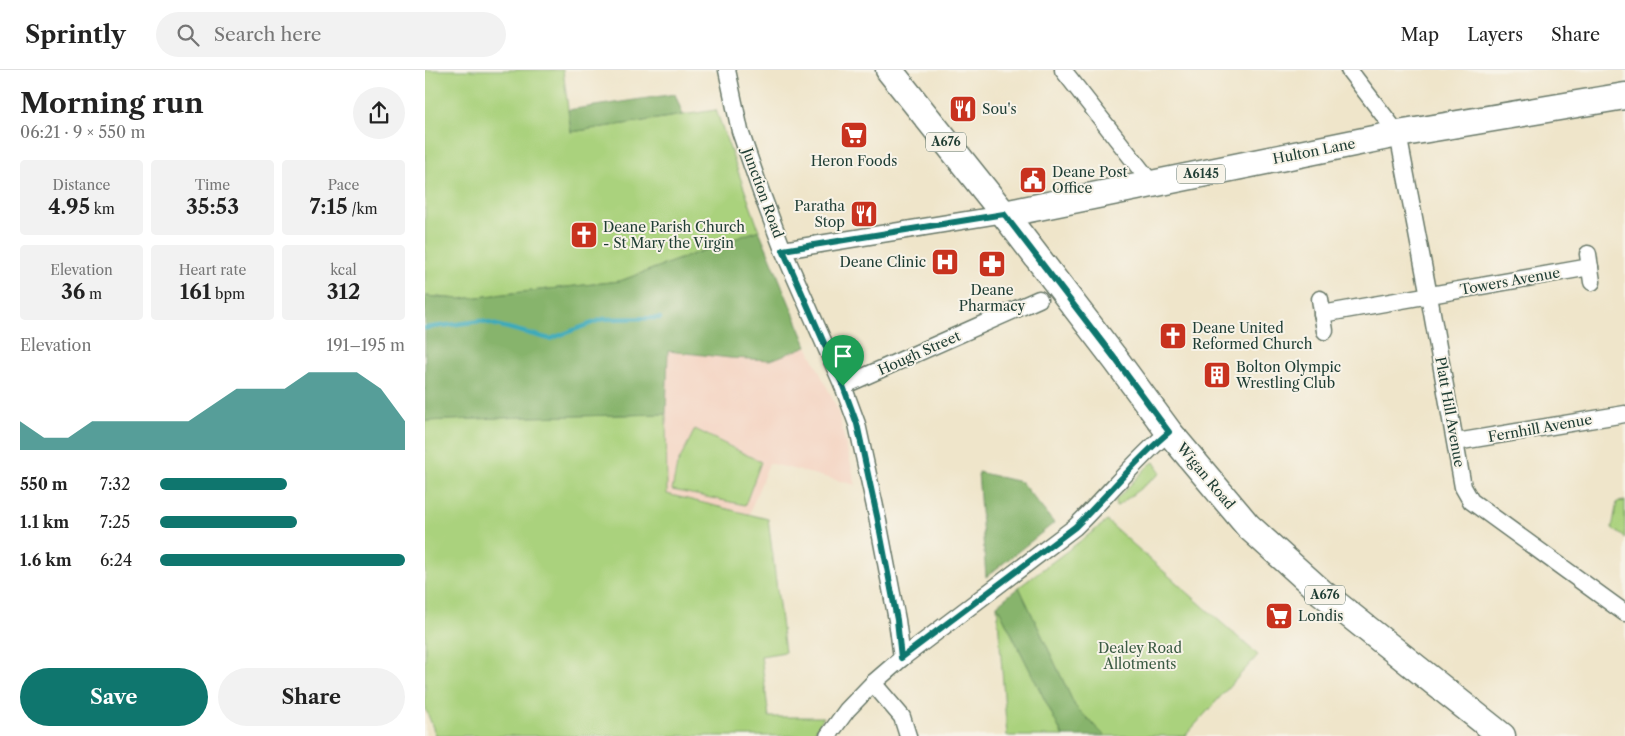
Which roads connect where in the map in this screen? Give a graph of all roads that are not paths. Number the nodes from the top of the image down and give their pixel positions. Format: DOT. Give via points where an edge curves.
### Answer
graph roads {
  1 [pos="727,70"];
  2 [pos="889,70"];
  3 [pos="1063,70"];
  4 [pos="1349,70"];
  5 [pos="1625,96"];
  6 [pos="1398,134"];
  7 [pos="1153,184"];
  8 [pos="1004,214"];
  9 [pos="783,250"];
  10 [pos="1590,268"];
  11 [pos="1429,296"];
  12 [pos="1039,299"];
  13 [pos="1325,331"];
  14 [pos="843,386"];
  15 [pos="1625,414"];
  16 [pos="1169,432"];
  17 [pos="1456,442"];
  18 [pos="1625,613"];
  19 [pos="901,658"];
  20 [pos="873,683"];
  21 [pos="828,736"];
  22 [pos="908,736"];
  23 [pos="1502,736"];
  1 -- 9 [label="street, Junction Road" via="740,131"];
  2 -- 8 [label="main road, Wigan Road / A676"];
  3 -- 7 [label="street"];
  4 -- 6 [label="street"];
  5 -- 6 [label="main road, Hulton Lane / A6145"];
  6 -- 7 [label="main road, Hulton Lane / A6145"];
  6 -- 11 [label="street, Platt Hill Avenue"];
  7 -- 8 [label="main road, Hulton Lane / A6145"];
  8 -- 9 [label="street"];
  8 -- 16 [label="main road, Wigan Road / A676"];
  9 -- 14 [label="street, Junction Road"];
  10 -- 11 [label="street, Towers Avenue"];
  11 -- 13 [label="street, Towers Avenue" via="1321,306"];
  11 -- 17 [label="street, Platt Hill Avenue"];
  12 -- 14 [label="street, Hough Street" via="997,326"];
  14 -- 19 [label="street, Junction Road" via="864,449 897,620"];
  15 -- 17 [label="street, Fernhill Avenue"];
  16 -- 19 [label="street" via="1147,450 1075,527"];
  16 -- 23 [label="main road, Wigan Road / A676" via="1260,538 1321,592"];
  17 -- 18 [label="street, Platt Hill Avenue" via="1463,487 1471,501"];
  19 -- 20 [label="street"];
  20 -- 21 [label="street"];
  20 -- 22 [label="street" via="902,716"];
}
